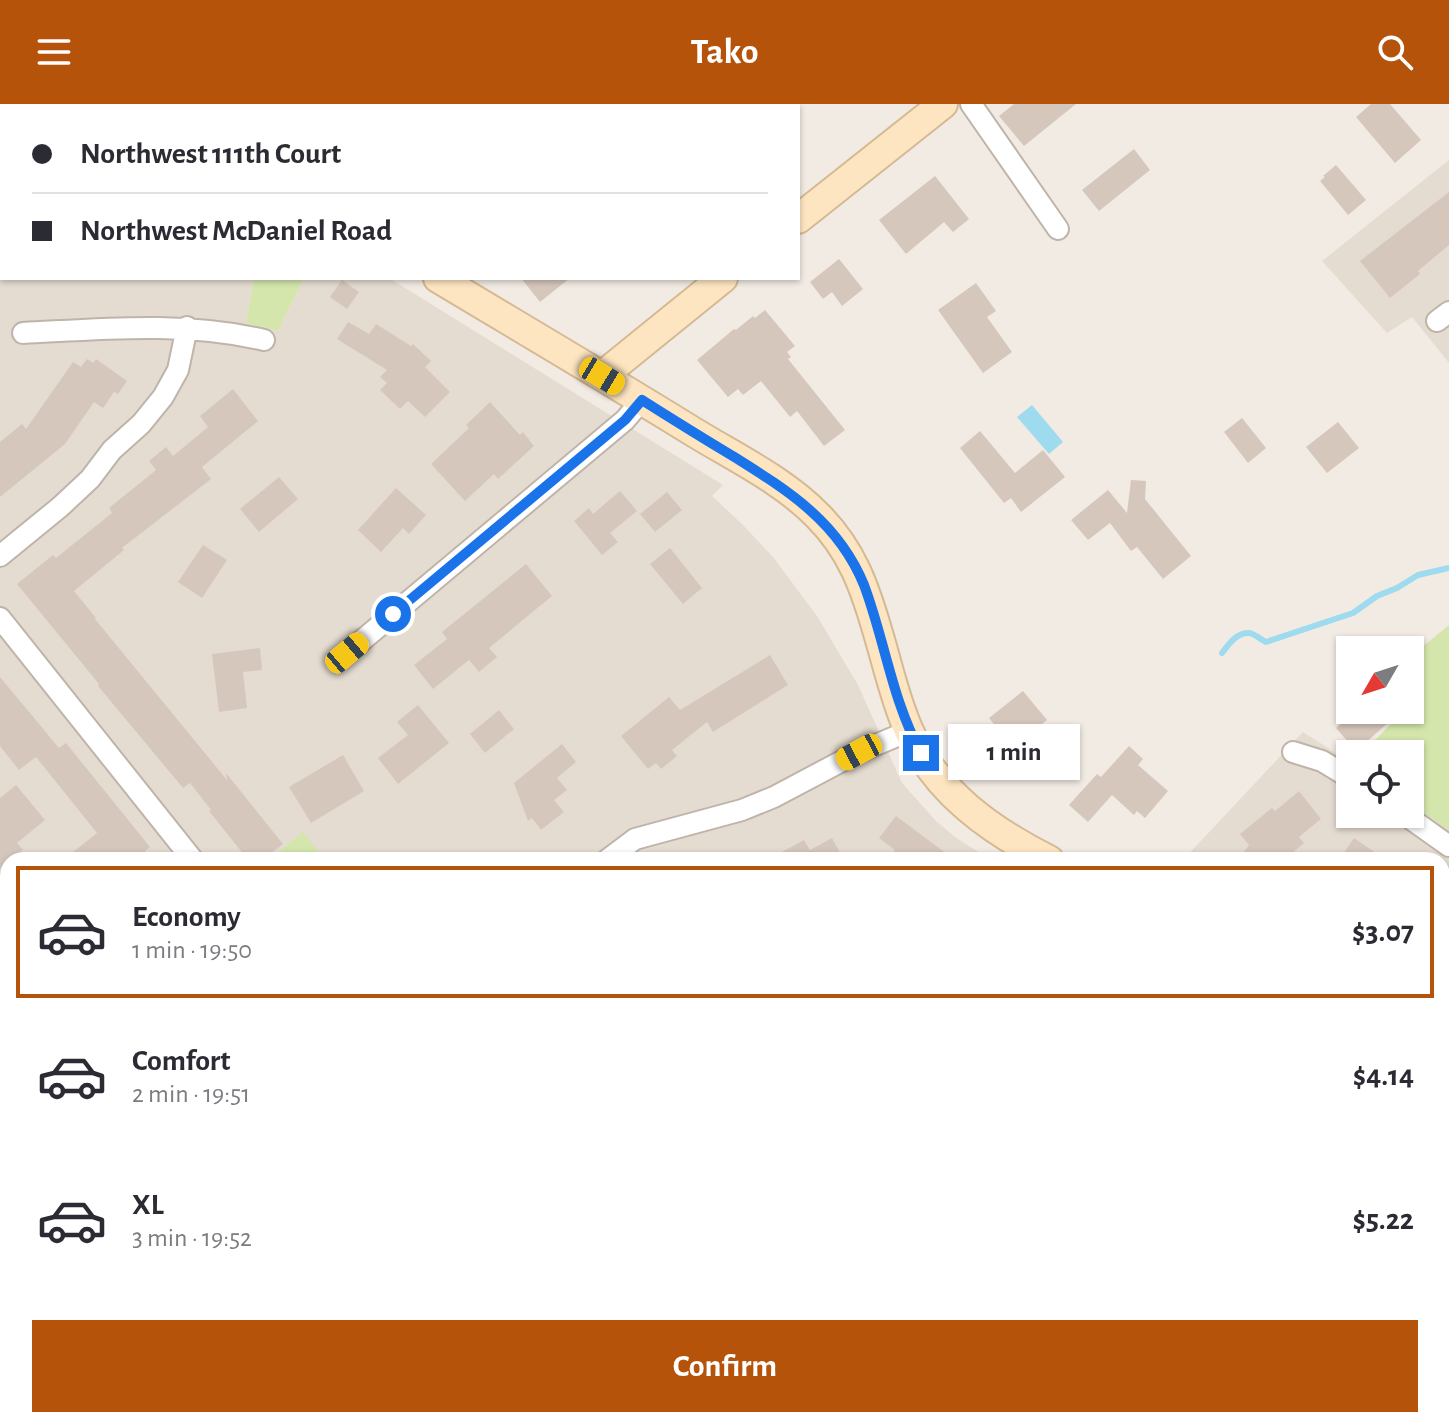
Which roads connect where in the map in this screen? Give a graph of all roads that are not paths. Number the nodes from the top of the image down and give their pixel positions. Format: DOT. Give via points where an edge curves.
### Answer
graph roads {
  1 [pos="943,104"];
  2 [pos="971,104"];
  3 [pos="800,217"];
  4 [pos="1058,229"];
  5 [pos="441,280"];
  6 [pos="718,280"];
  7 [pos="187,327"];
  8 [pos="23,333"];
  9 [pos="264,340"];
  10 [pos="602,376"];
  11 [pos="642,400"];
  12 [pos="0,556"];
  13 [pos="0,618"];
  14 [pos="347,653"];
  15 [pos="909,731"];
  16 [pos="1293,752"];
  17 [pos="1336,770"];
  18 [pos="1424,828"];
  19 [pos="1449,846"];
  20 [pos="187,852"];
  21 [pos="618,852"];
  22 [pos="1034,852"];
  1 -- 3 [label="street"];
  2 -- 4 [label="street"];
  5 -- 10 [label="street"];
  6 -- 10 [label="street"];
  7 -- 8 [label="street"];
  7 -- 9 [label="street"];
  7 -- 12 [label="street" via="178,370 141,424 90,479"];
  10 -- 11 [label="street"];
  11 -- 14 [label="street" via="625,420"];
  11 -- 15 [label="street" via="783,487 830,529 864,587"];
  13 -- 20 [label="street"];
  15 -- 21 [label="street" via="774,797 635,839"];
  15 -- 22 [label="street" via="948,790"];
  16 -- 17 [label="street"];
  18 -- 19 [label="street"];
}
